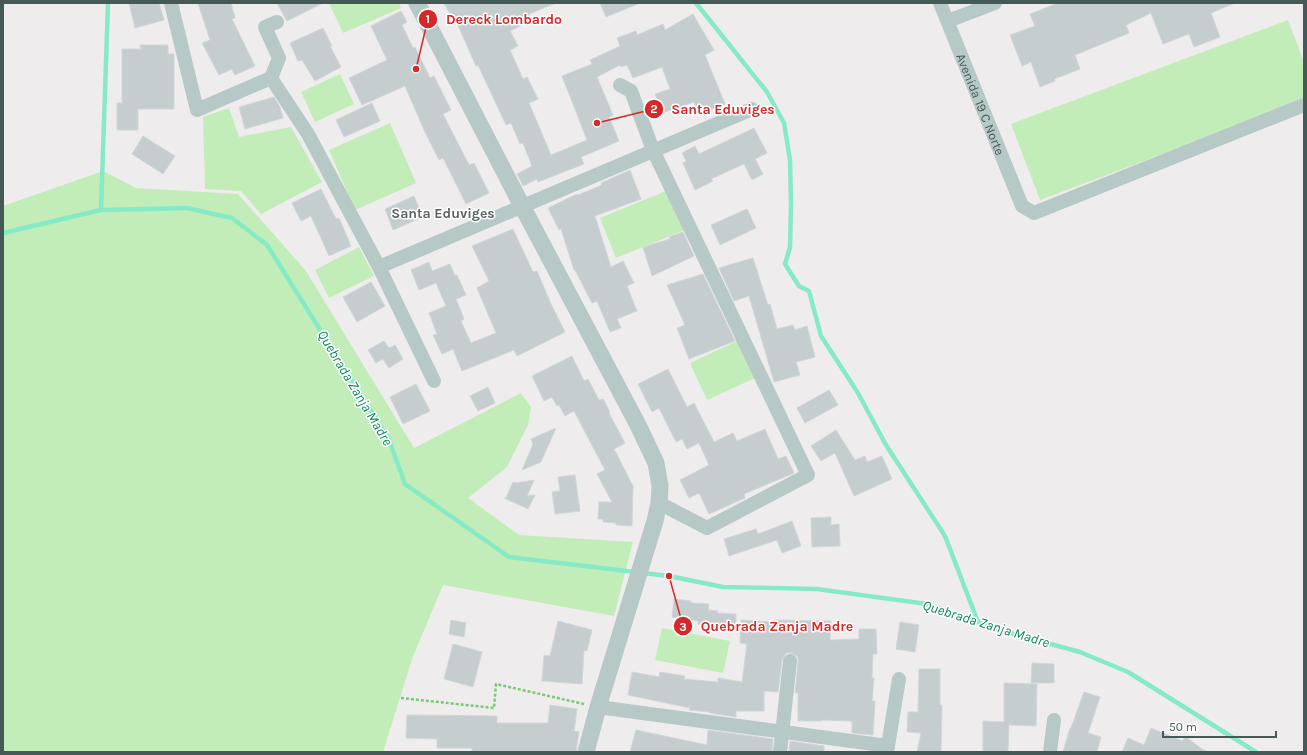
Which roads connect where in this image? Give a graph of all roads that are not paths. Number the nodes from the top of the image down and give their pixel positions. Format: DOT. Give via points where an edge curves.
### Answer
graph roads {
  1 [pos="171,3"];
  2 [pos="416,3"];
  3 [pos="940,3"];
  4 [pos="995,3"];
  5 [pos="277,22"];
  6 [pos="948,22"];
  7 [pos="271,78"];
  8 [pos="620,85"];
  9 [pos="1304,105"];
  10 [pos="752,109"];
  11 [pos="653,150"];
  12 [pos="522,206"];
  13 [pos="379,267"];
  14 [pos="434,381"];
  15 [pos="659,503"];
  16 [pos="790,661"];
  17 [pos="899,679"];
  18 [pos="598,707"];
  19 [pos="1054,720"];
  20 [pos="782,731"];
  21 [pos="887,749"];
  22 [pos="586,752"];
  23 [pos="780,752"];
  24 [pos="1050,752"];
  1 -- 7 [label="street" via="197,110"];
  2 -- 12 [label="street"];
  3 -- 6 [label="street, Avenida 19 C Norte"];
  4 -- 6 [label="street"];
  5 -- 7 [label="street" via="265,27 279,58"];
  6 -- 9 [label="street, Avenida 19 C Norte" via="1022,206 1034,213"];
  7 -- 13 [label="street" via="308,134"];
  8 -- 11 [label="street" via="630,91"];
  10 -- 11 [label="street"];
  11 -- 12 [label="street"];
  11 -- 15 [label="street" via="808,475 707,528"];
  12 -- 13 [label="street"];
  12 -- 15 [label="street" via="638,424 656,463 660,486"];
  13 -- 14 [label="street"];
  15 -- 18 [label="street"];
  16 -- 20 [label="street"];
  17 -- 21 [label="street"];
  18 -- 20 [label="street"];
  18 -- 22 [label="street"];
  19 -- 24 [label="street"];
  20 -- 21 [label="street"];
  20 -- 23 [label="street"];
}
